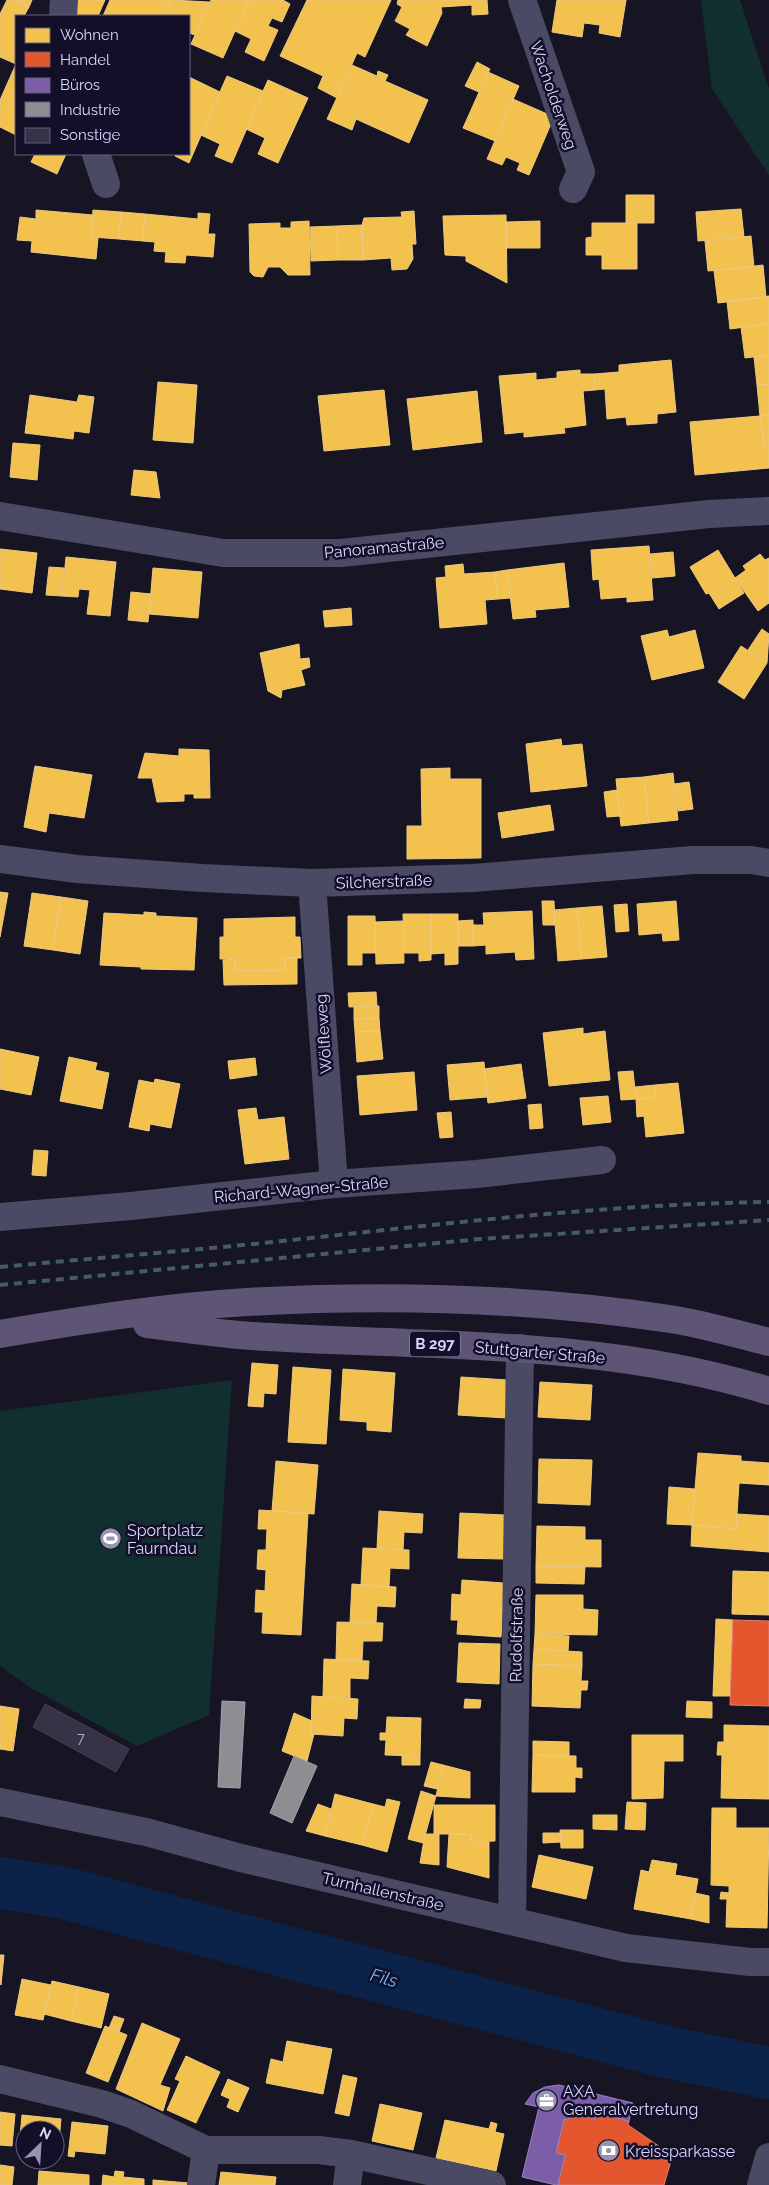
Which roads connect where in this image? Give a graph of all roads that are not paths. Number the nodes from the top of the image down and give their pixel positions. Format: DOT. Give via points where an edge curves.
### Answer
graph roads {
  1 [pos="64,0"];
  2 [pos="522,0"];
  3 [pos="63,15"];
  4 [pos="96,155"];
  5 [pos="106,184"];
  6 [pos="573,189"];
  7 [pos="769,510"];
  8 [pos="0,516"];
  9 [pos="0,859"];
  10 [pos="760,862"];
  11 [pos="312,883"];
  12 [pos="602,1160"];
  13 [pos="334,1184"];
  14 [pos="0,1217"];
  15 [pos="98,1318"];
  16 [pos="0,1334"];
  17 [pos="769,1342"];
  18 [pos="520,1348"];
  19 [pos="769,1390"];
  20 [pos="0,1802"];
  21 [pos="512,1921"];
  22 [pos="769,1962"];
  23 [pos="0,2079"];
  24 [pos="206,2150"];
  25 [pos="352,2154"];
  26 [pos="769,2157"];
  27 [pos="202,2185"];
  28 [pos="348,2185"];
  29 [pos="492,2185"];
  30 [pos="761,2185"];
  1 -- 3 [label="street"];
  2 -- 6 [label="street, Wacholderweg" via="581,172"];
  4 -- 5 [label="street"];
  7 -- 8 [label="street, Panoramastraße" via="341,553 223,553"];
  9 -- 11 [label="street, Silcherstraße" via="228,880"];
  10 -- 11 [label="street, Silcherstraße" via="712,860 473,878"];
  11 -- 13 [label="street, Wölfleweg"];
  12 -- 13 [label="street, Richard-Wagner-Straße" via="477,1174"];
  13 -- 14 [label="street, Richard-Wagner-Straße"];
  15 -- 16 [label="main road, Stuttgarter Straße / B 297"];
  15 -- 17 [label="main road, Stuttgarter Straße / B 297" via="246,1302 387,1298 556,1305 672,1320"];
  15 -- 18 [label="main road, Stuttgarter Straße / B 297" via="250,1336"];
  18 -- 19 [label="main road, Stuttgarter Straße / B 297" via="663,1364"];
  18 -- 21 [label="street, Rudolfstraße"];
  20 -- 21 [label="street, Turnhallenstraße" via="146,1832 241,1858"];
  21 -- 22 [label="street, Turnhallenstraße" via="626,1948"];
  23 -- 24 [label="street" via="102,2104 131,2114"];
  24 -- 25 [label="street" via="319,2150"];
  24 -- 27 [label="street"];
  25 -- 28 [label="street"];
  25 -- 29 [label="street"];
  26 -- 30 [label="street"];
}
